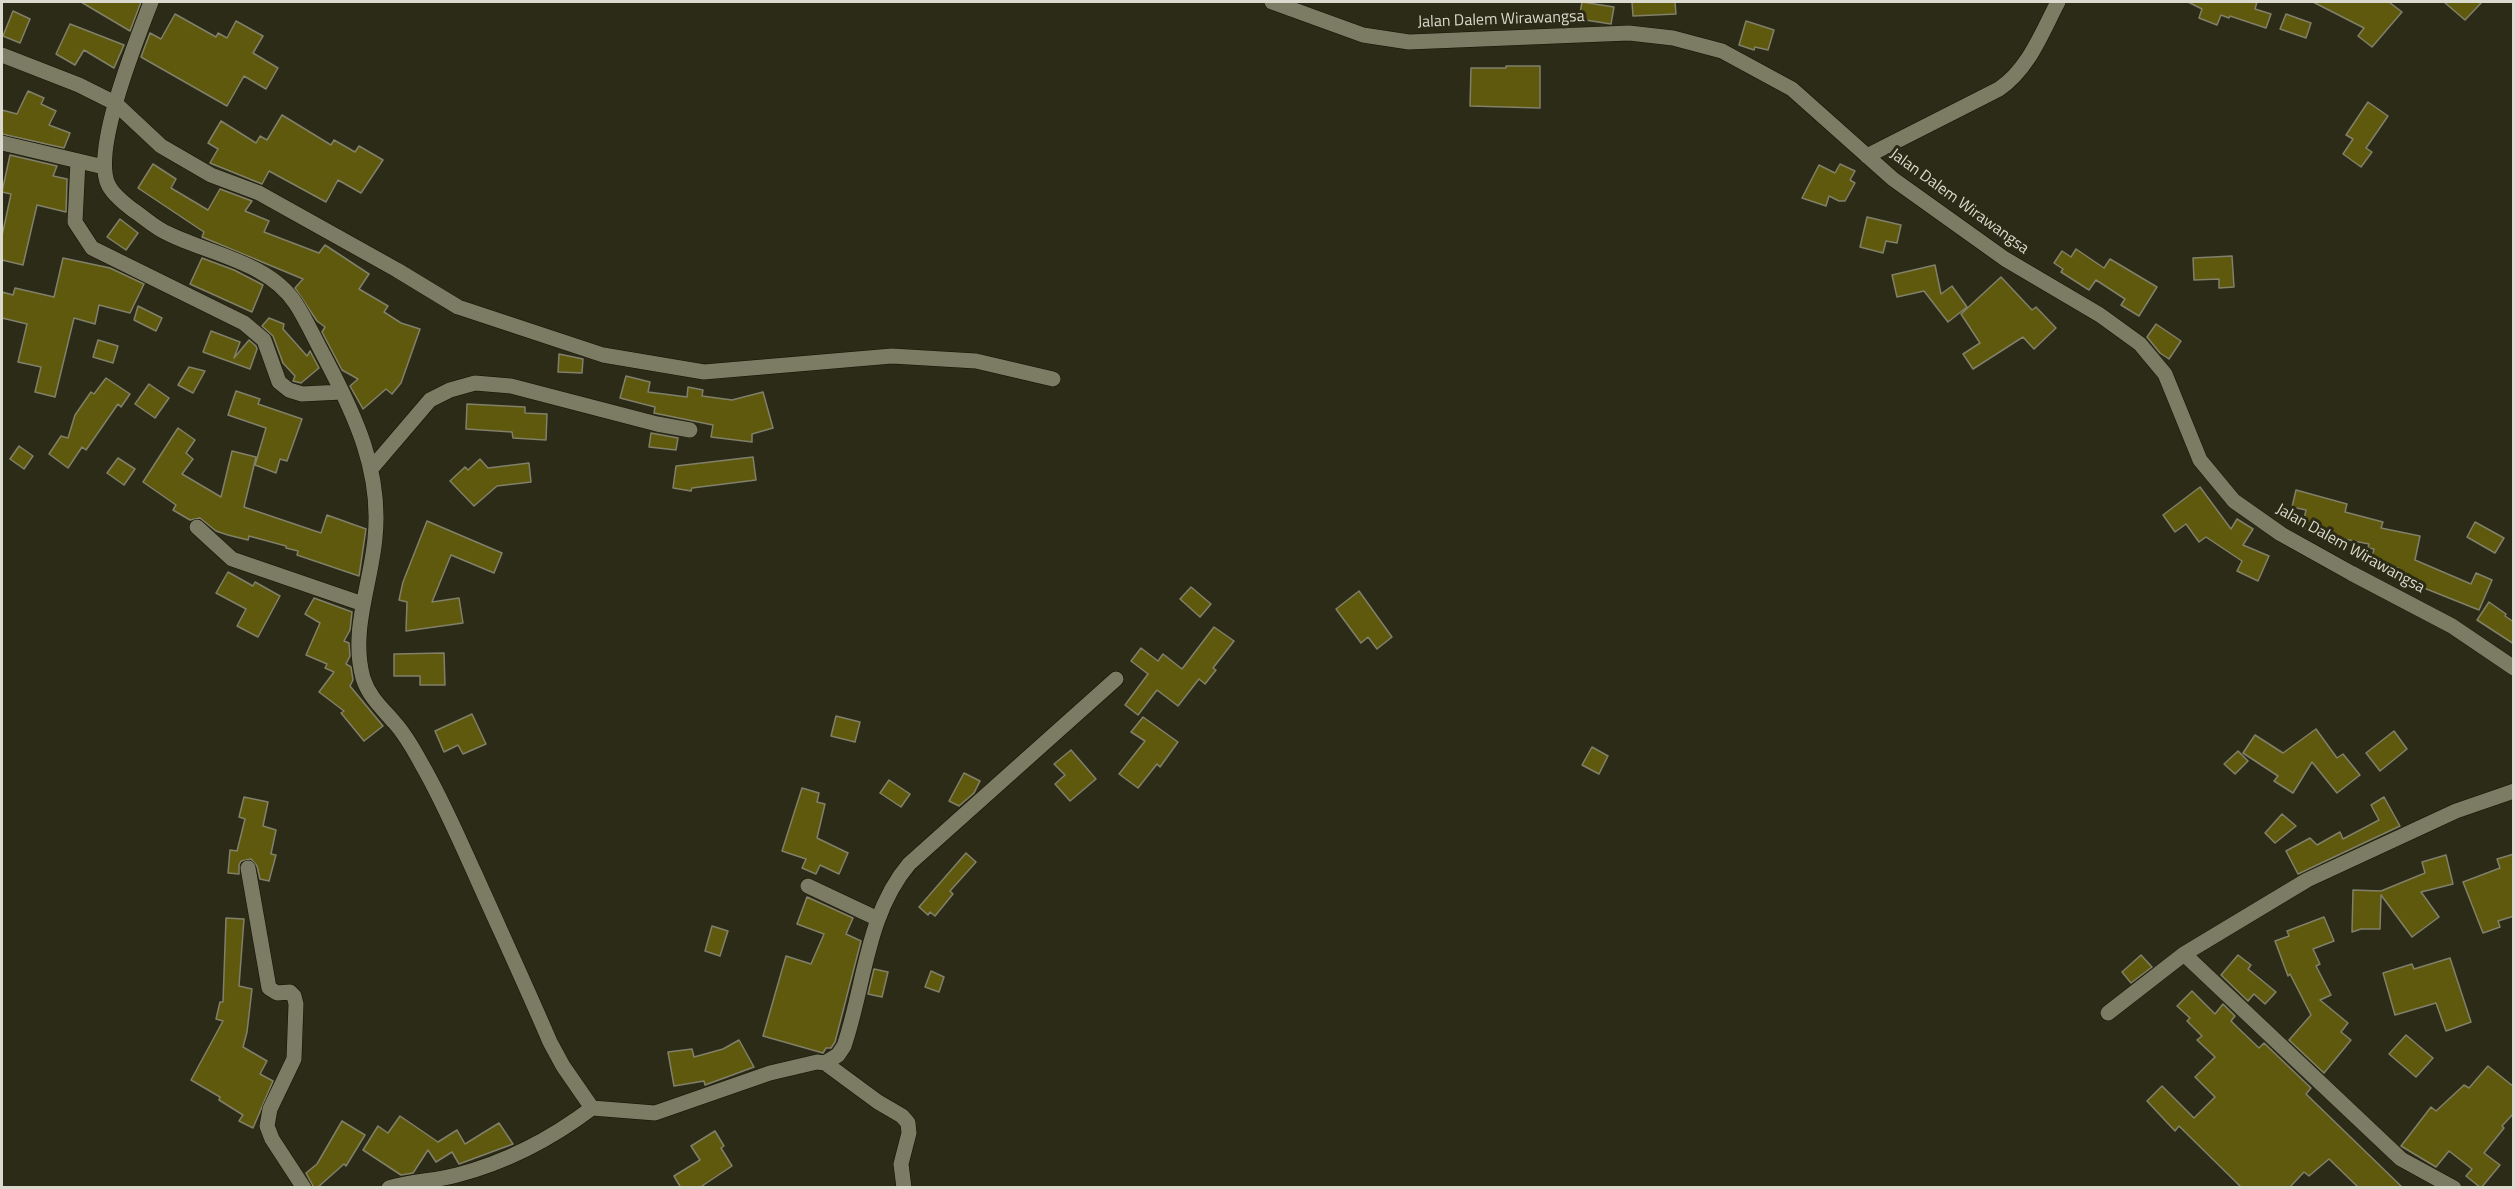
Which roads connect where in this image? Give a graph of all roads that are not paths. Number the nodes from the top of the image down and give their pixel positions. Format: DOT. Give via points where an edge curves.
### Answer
graph roads {
  1 [pos="151,2"];
  2 [pos="1272,2"];
  3 [pos="2058,2"];
  4 [pos="2,55"];
  5 [pos="115,103"];
  6 [pos="2,142"];
  7 [pos="1867,156"];
  8 [pos="78,161"];
  9 [pos="104,167"];
  10 [pos="1053,379"];
  11 [pos="342,392"];
  12 [pos="690,430"];
  13 [pos="371,469"];
  14 [pos="197,527"];
  15 [pos="363,604"];
  16 [pos="2514,668"];
  17 [pos="1116,680"];
  18 [pos="2514,791"];
  19 [pos="248,868"];
  20 [pos="808,886"];
  21 [pos="878,919"];
  22 [pos="2184,954"];
  23 [pos="2108,1013"];
  24 [pos="825,1063"];
  25 [pos="592,1108"];
  26 [pos="303,1188"];
  27 [pos="389,1188"];
  28 [pos="904,1188"];
  29 [pos="2454,1188"];
  1 -- 5 [label="street"];
  2 -- 7 [label="street, Jalan Dalem Wirawangsa" via="1363,35 1409,42 1629,33 1673,38 1722,51 1792,88"];
  3 -- 7 [label="street" via="2013,79"];
  4 -- 5 [label="street"];
  5 -- 9 [label="street"];
  5 -- 10 [label="street" via="160,146 210,175 259,193 458,307 603,355 704,372 892,356 976,361"];
  6 -- 8 [label="street"];
  7 -- 16 [label="street, Jalan Dalem Wirawangsa" via="2005,259 2100,315 2140,344 2165,374 2200,460 2234,501 2281,534 2452,626"];
  8 -- 9 [label="street"];
  8 -- 11 [label="street" via="75,222 92,248 244,323 264,340 279,382 289,390 302,394"];
  9 -- 11 [label="street" via="108,186 124,204 166,233 267,275 281,287 295,302"];
  11 -- 13 [label="street" via="355,416"];
  12 -- 13 [label="street" via="511,386 475,383 430,400"];
  13 -- 15 [label="street" via="375,539"];
  14 -- 15 [label="street" via="232,559"];
  15 -- 25 [label="street" via="360,661 370,696 396,724 422,764 550,1042"];
  17 -- 21 [label="street" via="909,864 891,888"];
  18 -- 22 [label="street" via="2456,811 2307,880"];
  19 -- 26 [label="street" via="269,988 277,993 290,993 296,1004 294,1059 270,1109 267,1126"];
  20 -- 21 [label="street"];
  21 -- 24 [label="street" via="844,1046"];
  22 -- 23 [label="street"];
  22 -- 29 [label="street" via="2401,1159"];
  24 -- 25 [label="street" via="770,1073 656,1113"];
  24 -- 28 [label="street" via="908,1124 901,1164"];
  25 -- 27 [label="street" via="560,1132 502,1162"];
}
